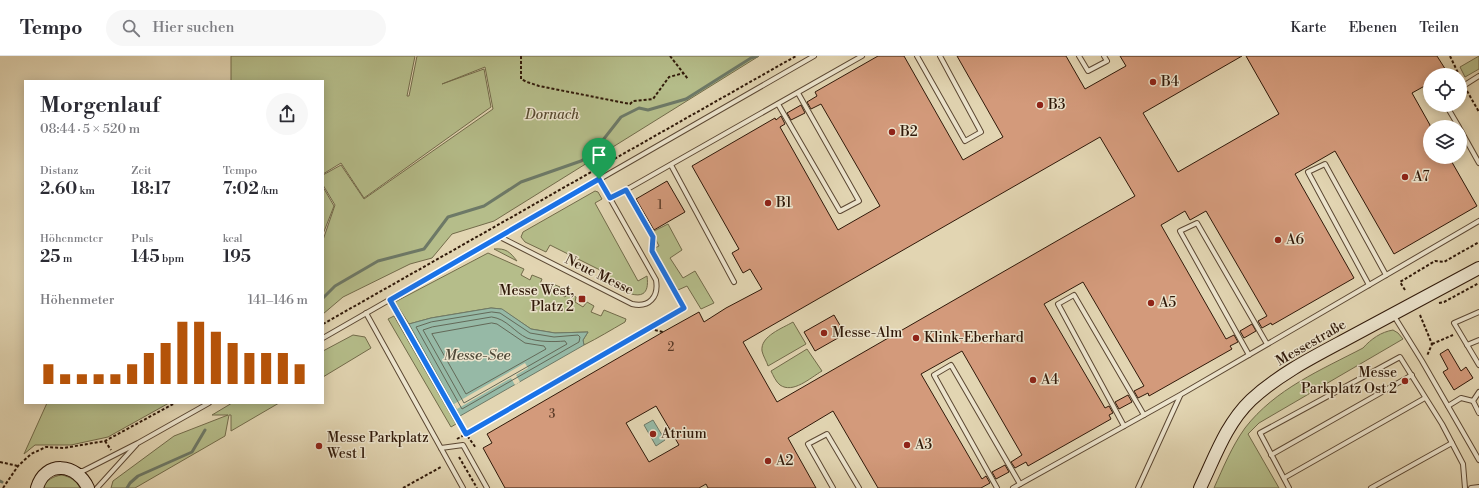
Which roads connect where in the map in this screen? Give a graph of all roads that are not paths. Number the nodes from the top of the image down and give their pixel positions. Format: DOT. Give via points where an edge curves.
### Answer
graph roads {
  1 [pos="814,56"];
  2 [pos="862,56"];
  3 [pos="917,56"];
  4 [pos="940,56"];
  5 [pos="1079,56"];
  6 [pos="1104,56"];
  7 [pos="1479,76"];
  8 [pos="1467,84"];
  9 [pos="798,93"];
  10 [pos="778,104"];
  11 [pos="1467,142"];
  12 [pos="1479,163"];
  13 [pos="671,165"];
  14 [pos="599,179"];
  15 [pos="610,198"];
  16 [pos="1479,221"];
  17 [pos="500,237"];
  18 [pos="1479,268"];
  19 [pos="1386,275"];
  20 [pos="734,282"];
  21 [pos="1370,285"];
  22 [pos="1479,312"];
  23 [pos="366,313"];
  24 [pos="1393,314"];
  25 [pos="324,337"];
  26 [pos="1479,340"];
  27 [pos="1267,344"];
  28 [pos="1467,345"];
  29 [pos="1249,355"];
  30 [pos="1479,365"];
  31 [pos="1412,375"];
  32 [pos="1479,392"];
  33 [pos="1180,395"];
  34 [pos="1425,398"];
  35 [pos="1473,401"];
  36 [pos="207,404"];
  37 [pos="1448,406"];
  38 [pos="1479,413"];
  39 [pos="1144,415"];
  40 [pos="1124,426"];
  41 [pos="1452,442"];
  42 [pos="138,443"];
  43 [pos="441,448"];
  44 [pos="1271,455"];
  45 [pos="1479,460"];
  46 [pos="73,470"];
  47 [pos="1284,478"];
  48 [pos="1020,484"];
  49 [pos="1479,487"];
  50 [pos="37,488"];
  51 [pos="88,488"];
  52 [pos="97,488"];
  53 [pos="463,488"];
  54 [pos="487,488"];
  55 [pos="833,488"];
  56 [pos="858,488"];
  57 [pos="997,488"];
  58 [pos="1013,488"];
  59 [pos="1138,488"];
  60 [pos="1200,488"];
  61 [pos="1289,488"];
  62 [pos="1371,488"];
  63 [pos="1465,488"];
  64 [pos="1471,488"];
  1 -- 14 [label="lane"];
  2 -- 9 [label="lane"];
  3 -- 4 [label="lane" via="965,141 981,132"];
  5 -- 6 [label="lane" via="1088,71 1107,61"];
  7 -- 8 [label="lane"];
  9 -- 10 [label="lane"];
  9 -- 10 [label="lane" via="858,201 840,211"];
  10 -- 13 [label="lane"];
  11 -- 12 [label="lane"];
  13 -- 15 [label="lane"];
  13 -- 20 [label="lane"];
  14 -- 15 [label="lane, Neue Messe"];
  14 -- 17 [label="lane"];
  15 -- 17 [label="lane, Neue Messe" via="656,280 656,295 646,304 632,304"];
  16 -- 19 [label="lane"];
  17 -- 23 [label="lane"];
  18 -- 24 [label="street, Messestraße"];
  19 -- 21 [label="lane"];
  19 -- 21 [label="lane" via="1325,164 1317,164 1308,172"];
  21 -- 27 [label="lane"];
  22 -- 28 [label="lane" via="1454,323"];
  23 -- 25 [label="lane"];
  23 -- 43 [label="lane"];
  24 -- 37 [label="lane"];
  24 -- 60 [label="street, Messestraße" via="1278,378 1251,400 1232,422"];
  26 -- 28 [label="lane"];
  27 -- 29 [label="lane"];
  27 -- 29 [label="lane" via="1197,223 1180,231"];
  28 -- 30 [label="lane"];
  29 -- 33 [label="lane"];
  31 -- 34 [label="lane"];
  31 -- 44 [label="lane"];
  31 -- 44 [label="lane" via="1400,357 1267,430 1260,434"];
  32 -- 35 [label="lane"];
  33 -- 39 [label="lane"];
  33 -- 59 [label="lane"];
  34 -- 41 [label="lane"];
  34 -- 47 [label="lane"];
  35 -- 37 [label="lane" via="1461,398"];
  35 -- 38 [label="lane"];
  36 -- 42 [label="lane"];
  37 -- 45 [label="lane"];
  39 -- 40 [label="lane"];
  39 -- 40 [label="lane" via="1074,295 1058,304"];
  40 -- 48 [label="lane"];
  41 -- 62 [label="lane"];
  41 -- 63 [label="lane" via="1463,464"];
  42 -- 46 [label="lane" via="82,471"];
  42 -- 52 [label="lane"];
  43 -- 53 [label="lane"];
  43 -- 54 [label="lane" via="463,445"];
  44 -- 47 [label="lane"];
  46 -- 50 [label="street" via="57,468 50,471 38,482"];
  46 -- 51 [label="street" via="84,480"];
  47 -- 61 [label="lane"];
  48 -- 57 [label="lane" via="951,365 934,374"];
  48 -- 58 [label="lane"];
  49 -- 64 [label="lane"];
  55 -- 56 [label="lane" via="808,444 827,434"];
}
